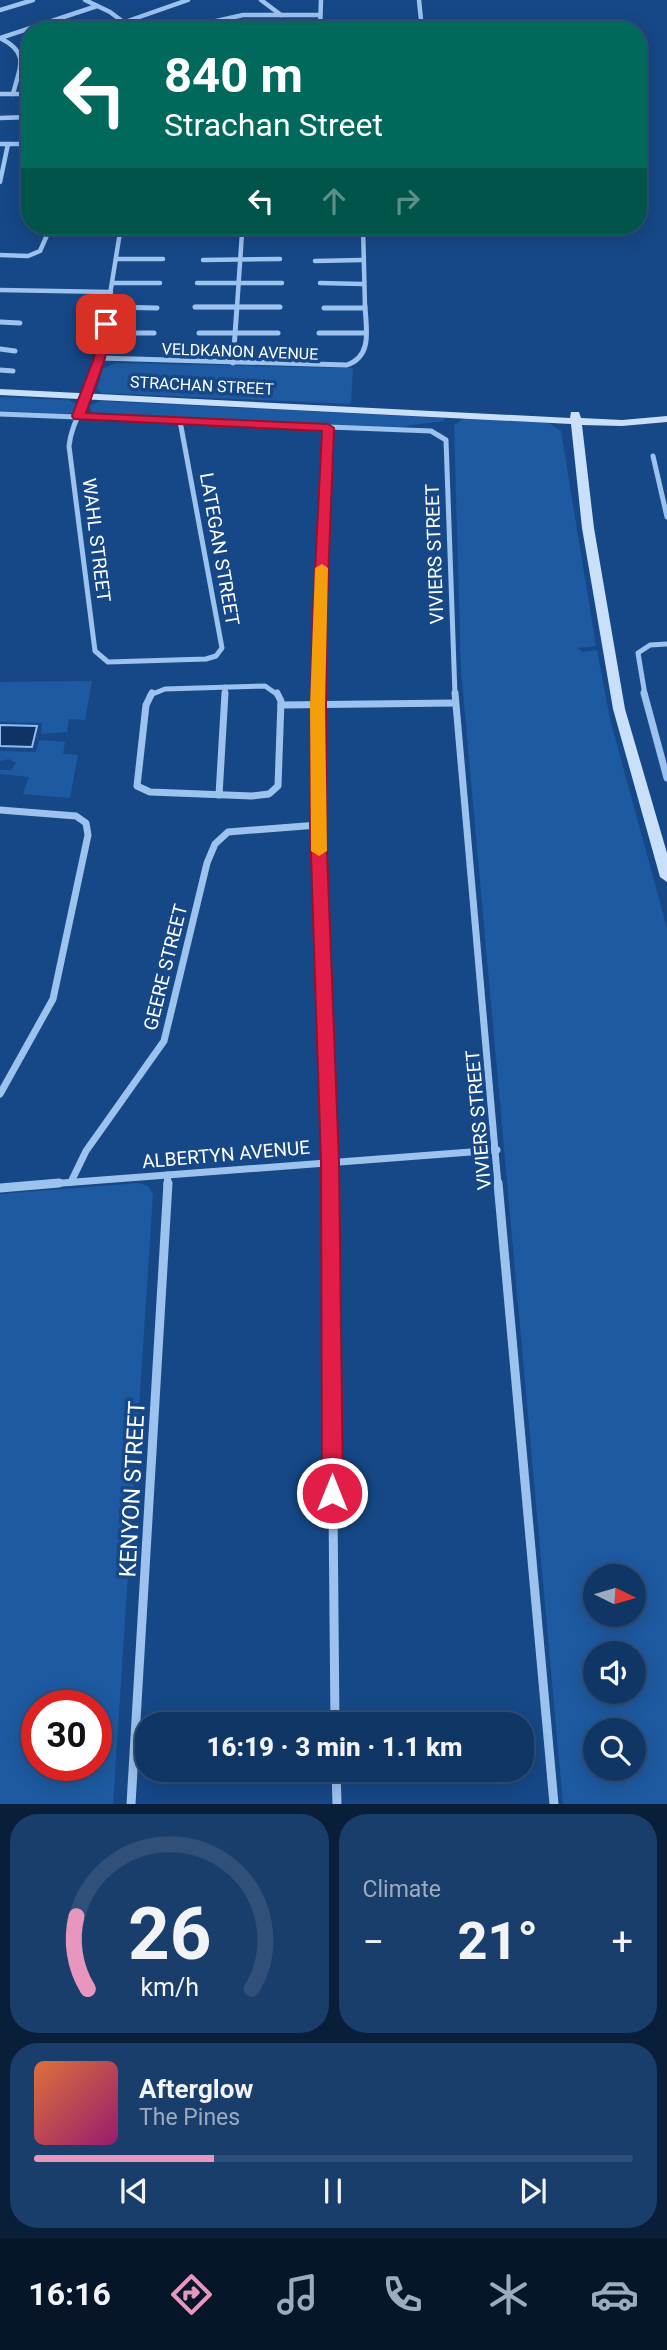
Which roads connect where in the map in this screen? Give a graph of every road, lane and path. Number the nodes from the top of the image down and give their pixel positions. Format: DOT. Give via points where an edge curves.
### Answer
graph roads {
  1 [pos="33,0"];
  2 [pos="85,0"];
  3 [pos="188,0"];
  4 [pos="261,0"];
  5 [pos="321,0"];
  6 [pos="419,0"];
  7 [pos="97,6"];
  8 [pos="0,10"];
  9 [pos="281,15"];
  10 [pos="320,15"];
  11 [pos="61,19"];
  12 [pos="55,21"];
  13 [pos="64,21"];
  14 [pos="123,21"];
  15 [pos="128,21"];
  16 [pos="216,21"];
  17 [pos="280,21"];
  18 [pos="320,21"];
  19 [pos="421,21"];
  20 [pos="21,32"];
  21 [pos="0,38"];
  22 [pos="21,57"];
  23 [pos="21,63"];
  24 [pos="0,94"];
  25 [pos="13,94"];
  26 [pos="21,94"];
  27 [pos="21,117"];
  28 [pos="0,118"];
  29 [pos="0,144"];
  30 [pos="8,144"];
  31 [pos="21,144"];
  32 [pos="0,182"];
  33 [pos="49,235"];
  34 [pos="119,235"];
  35 [pos="242,235"];
  36 [pos="362,235"];
  37 [pos="0,255"];
  38 [pos="116,258"];
  39 [pos="163,259"];
  40 [pos="203,260"];
  41 [pos="241,260"];
  42 [pos="280,260"];
  43 [pos="362,260"];
  44 [pos="315,261"];
  45 [pos="112,283"];
  46 [pos="160,283"];
  47 [pos="198,283"];
  48 [pos="240,283"];
  49 [pos="282,283"];
  50 [pos="320,283"];
  51 [pos="363,284"];
  52 [pos="0,290"];
  53 [pos="111,292"];
  54 [pos="109,307"];
  55 [pos="195,307"];
  56 [pos="239,307"];
  57 [pos="280,307"];
  58 [pos="157,308"];
  59 [pos="324,308"];
  60 [pos="363,308"];
  61 [pos="0,322"];
  62 [pos="20,323"];
  63 [pos="104,332"];
  64 [pos="237,332"];
  65 [pos="154,333"];
  66 [pos="200,333"];
  67 [pos="278,333"];
  68 [pos="319,333"];
  69 [pos="365,333"];
  70 [pos="0,349"];
  71 [pos="15,351"];
  72 [pos="100,358"];
  73 [pos="233,363"];
  74 [pos="0,370"];
  75 [pos="13,371"];
  76 [pos="0,391"];
  77 [pos="88,395"];
  78 [pos="667,413"];
  79 [pos="0,414"];
  80 [pos="79,416"];
  81 [pos="570,417"];
  82 [pos="667,419"];
  83 [pos="180,421"];
  84 [pos="328,428"];
  85 [pos="441,435"];
  86 [pos="653,456"];
  87 [pos="667,466"];
  88 [pos="658,470"];
  89 [pos="667,517"];
  90 [pos="667,644"];
  91 [pos="108,662"];
  92 [pos="225,687"];
  93 [pos="455,703"];
  94 [pos="281,705"];
  95 [pos="318,706"];
  96 [pos="667,778"];
  97 [pos="219,794"];
  98 [pos="0,810"];
  99 [pos="318,825"];
  100 [pos="667,877"];
  101 [pos="0,1094"];
  102 [pos="497,1150"];
  103 [pos="330,1162"];
  104 [pos="168,1175"];
  105 [pos="71,1182"];
  106 [pos="0,1188"];
  107 [pos="335,1712"];
  108 [pos="336,1782"];
  109 [pos="131,1804"];
  110 [pos="337,1804"];
  111 [pos="554,1804"];
  1 -- 8 [label="street"];
  2 -- 7 [label="street"];
  3 -- 15 [label="street"];
  4 -- 9 [label="street"];
  5 -- 10 [label="street"];
  6 -- 19 [label="street"];
  7 -- 11 [label="street"];
  7 -- 14 [label="street"];
  9 -- 10 [label="street"];
  9 -- 16 [label="street" via="243,15"];
  9 -- 17 [label="street"];
  10 -- 18 [label="street"];
  11 -- 12 [label="street"];
  11 -- 13 [label="street"];
  20 -- 21 [label="street"];
  21 -- 22 [label="street" via="16,46"];
  23 -- 25 [label="street"];
  24 -- 25 [label="street"];
  25 -- 26 [label="street"];
  27 -- 28 [label="street"];
  29 -- 30 [label="street"];
  30 -- 31 [label="street"];
  30 -- 32 [label="street"];
  33 -- 37 [label="street" via="40,254"];
  34 -- 38 [label="street, WAHL STREET"];
  35 -- 41 [label="street"];
  36 -- 43 [label="street"];
  38 -- 39 [label="street"];
  38 -- 45 [label="street, WAHL STREET"];
  40 -- 41 [label="street"];
  41 -- 42 [label="street"];
  41 -- 48 [label="street"];
  43 -- 44 [label="street"];
  43 -- 51 [label="street"];
  45 -- 46 [label="street"];
  45 -- 53 [label="street, WAHL STREET"];
  47 -- 48 [label="street"];
  48 -- 49 [label="street"];
  48 -- 56 [label="street"];
  50 -- 51 [label="street"];
  51 -- 60 [label="street"];
  52 -- 53 [label="street"];
  53 -- 54 [label="street, WAHL STREET"];
  54 -- 58 [label="street"];
  54 -- 63 [label="street, WAHL STREET"];
  55 -- 56 [label="street"];
  56 -- 57 [label="street"];
  56 -- 64 [label="street"];
  59 -- 60 [label="street"];
  60 -- 69 [label="street"];
  61 -- 62 [label="street"];
  63 -- 65 [label="street"];
  63 -- 72 [label="street, WAHL STREET"];
  64 -- 66 [label="street"];
  64 -- 67 [label="street"];
  64 -- 73 [label="street"];
  68 -- 69 [label="street"];
  69 -- 73 [label="street, VELDKANON AVENUE" via="362,356 349,365"];
  70 -- 71 [label="street"];
  72 -- 73 [label="street, VELDKANON AVENUE"];
  72 -- 77 [label="street, WAHL STREET"];
  74 -- 75 [label="street"];
  76 -- 77 [label="street, STRACHAN STREET"];
  77 -- 80 [label="street, WAHL STREET"];
  77 -- 81 [label="street, STRACHAN STREET"];
  78 -- 81 [label="street, STRACHAN STREET"];
  79 -- 80 [label="street, STRACHAN STREET"];
  80 -- 83 [label="street, STRACHAN STREET"];
  80 -- 91 [label="street, WAHL STREET" via="69,446 94,651"];
  81 -- 82 [label="street, STRACHAN STREET" via="622,423"];
  81 -- 100 [label="street" via="620,709"];
  83 -- 84 [label="street, STRACHAN STREET"];
  83 -- 91 [label="street, LATEGAN STREET" via="222,648 206,659"];
  84 -- 85 [label="street, STRACHAN STREET"];
  84 -- 95 [label="street"];
  85 -- 93 [label="street, VIVIERS STREET" via="446,440"];
  86 -- 88 [label="street"];
  87 -- 88 [label="street"];
  88 -- 89 [label="street"];
  90 -- 96 [label="street" via="644,647 638,655"];
  92 -- 94 [label="street" via="270,688"];
  92 -- 97 [label="street"];
  92 -- 97 [label="street" via="164,689 150,694 137,780 140,789 150,792"];
  93 -- 95 [label="street"];
  93 -- 102 [label="street, VIVIERS STREET"];
  94 -- 95 [label="street"];
  94 -- 97 [label="street" via="275,789 264,795"];
  95 -- 99 [label="street"];
  98 -- 101 [label="street" via="76,816 88,828 52,999"];
  99 -- 103 [label="street"];
  99 -- 105 [label="street, GEERE STREET" via="234,830 215,844 164,1041 86,1151"];
  102 -- 103 [label="street, ALBERTYN AVENUE"];
  102 -- 111 [label="street, VIVIERS STREET"];
  103 -- 104 [label="street, ALBERTYN AVENUE"];
  103 -- 107 [label="street"];
  104 -- 105 [label="street, ALBERTYN AVENUE"];
  104 -- 109 [label="street, KENYON STREET"];
  105 -- 106 [label="street, ALBERTYN AVENUE"];
  108 -- 110 [label="street"];
}
